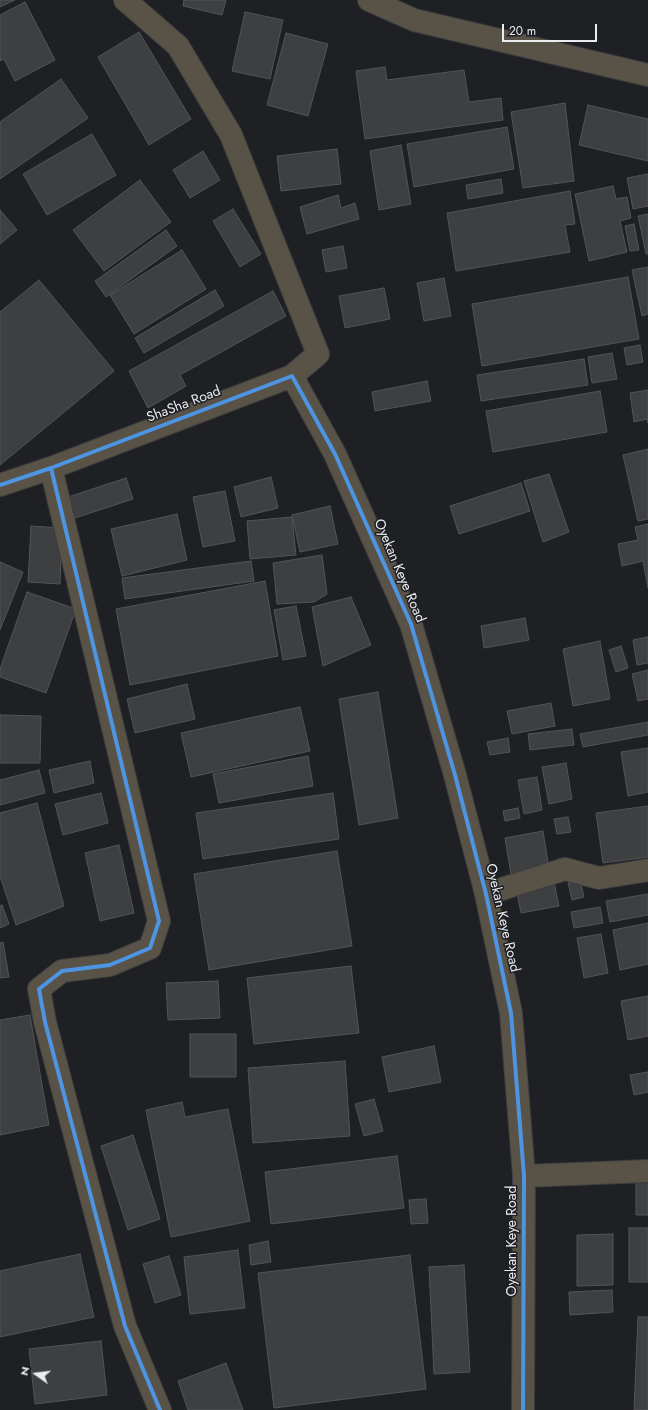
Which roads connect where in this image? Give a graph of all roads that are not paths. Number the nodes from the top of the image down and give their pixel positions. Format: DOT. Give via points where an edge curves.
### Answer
graph roads {
  1 [pos="125,0"];
  2 [pos="369,0"];
  3 [pos="648,75"];
  4 [pos="292,376"];
  5 [pos="51,468"];
  6 [pos="0,485"];
  7 [pos="648,870"];
  8 [pos="486,894"];
  9 [pos="648,1171"];
  10 [pos="524,1176"];
  11 [pos="160,1410"];
  12 [pos="523,1410"];
  1 -- 4 [label="street, ShaSha Road" via="178,46 231,135 318,354"];
  2 -- 3 [label="street" via="414,20"];
  4 -- 5 [label="street, ShaSha Road"];
  4 -- 8 [label="street, Oyekan Keye Road" via="335,454 411,624 455,774"];
  5 -- 6 [label="street, ShaSha Road"];
  5 -- 11 [label="street" via="159,921 150,948 110,965 62,971 39,990 45,1022 125,1326"];
  7 -- 8 [label="street" via="599,878 565,869"];
  8 -- 10 [label="street, Oyekan Keye Road" via="511,1013"];
  9 -- 10 [label="street"];
  10 -- 12 [label="street, Oyekan Keye Road"];
}
